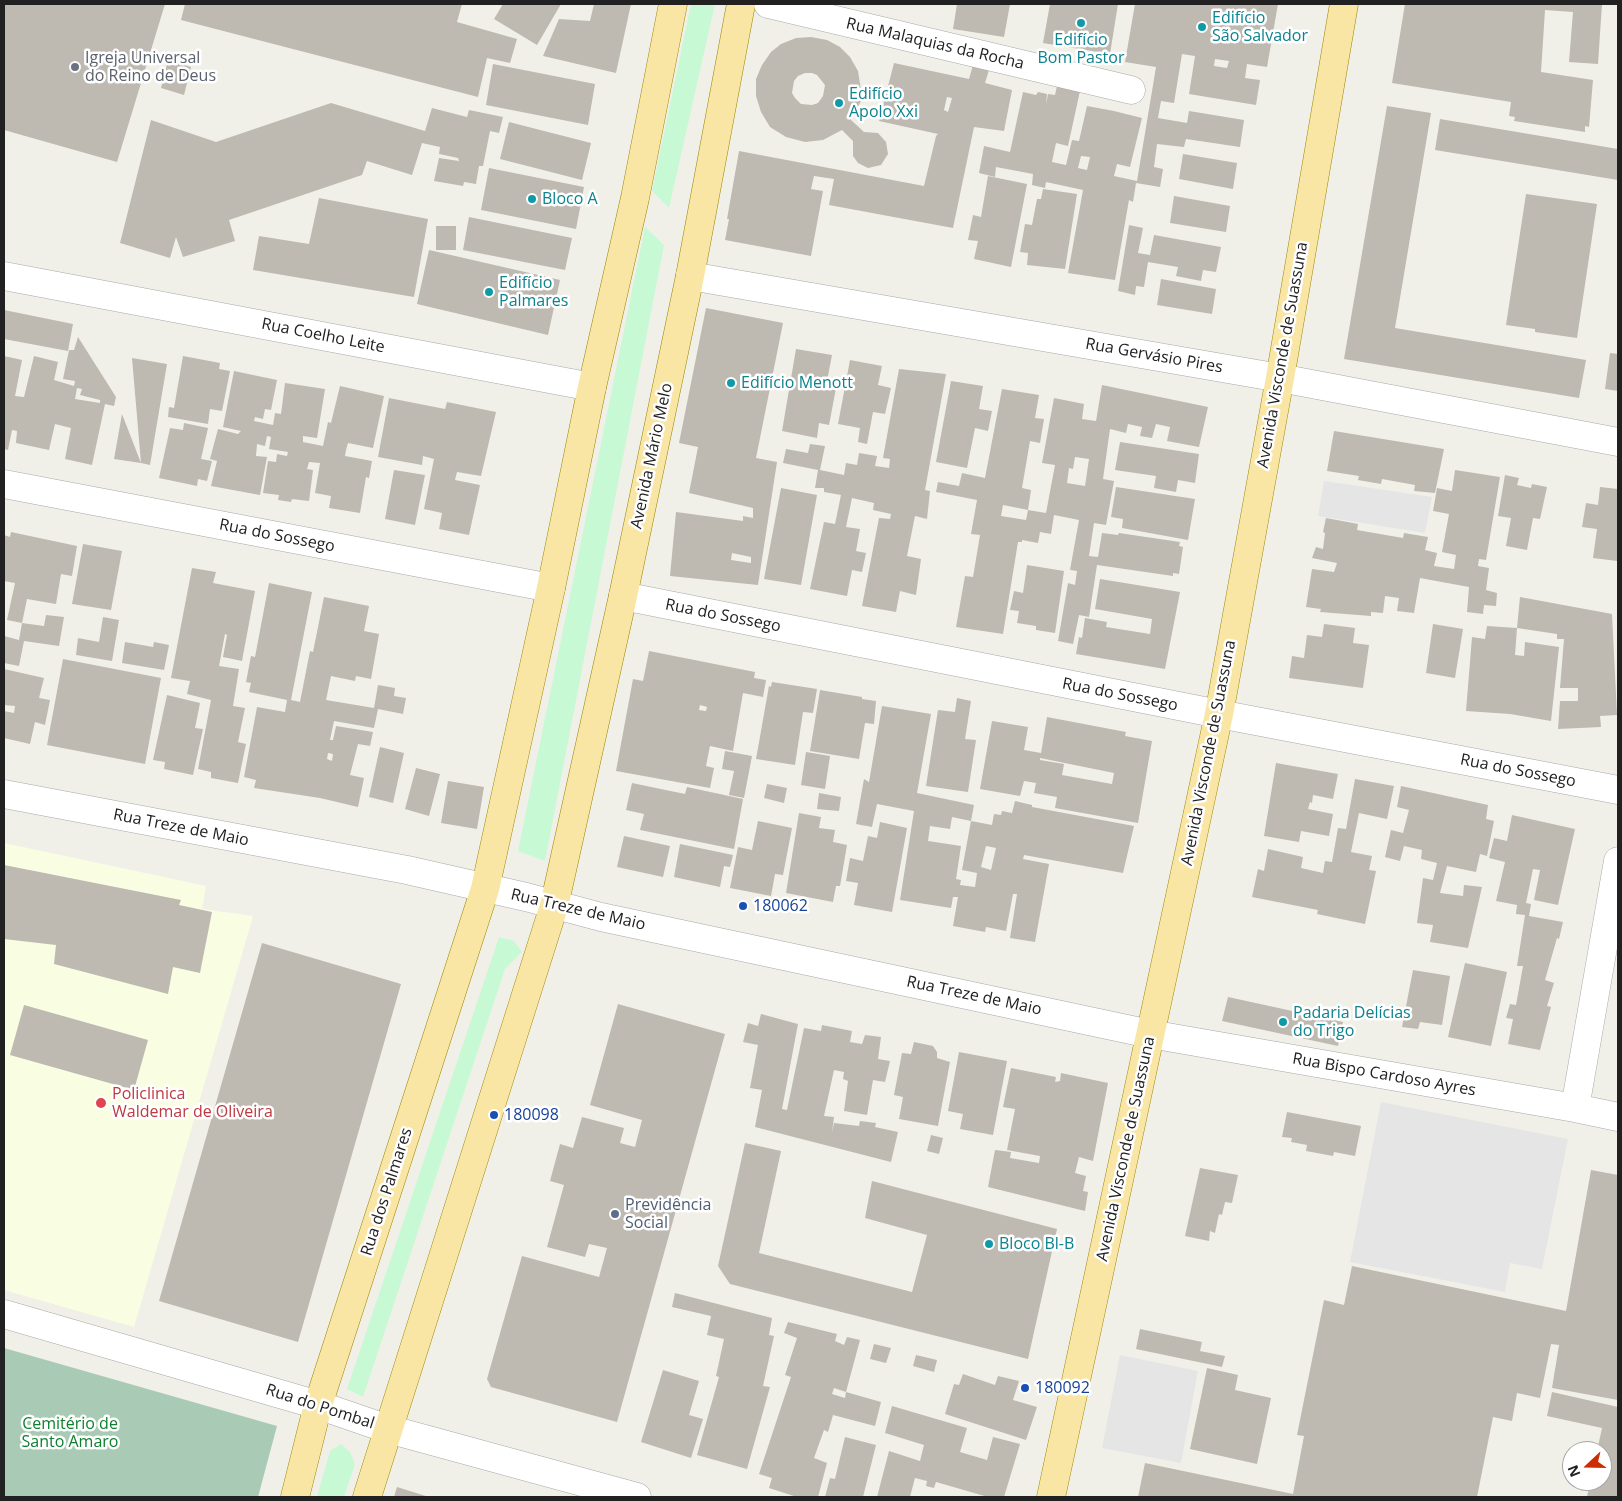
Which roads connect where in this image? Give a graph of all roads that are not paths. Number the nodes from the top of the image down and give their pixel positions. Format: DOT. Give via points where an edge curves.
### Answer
graph roads {
  1 [pos="673,4"];
  2 [pos="741,4"];
  3 [pos="768,4"];
  4 [pos="1344,4"];
  5 [pos="1131,90"];
  6 [pos="4,258"];
  7 [pos="4,276"];
  8 [pos="690,276"];
  9 [pos="53,284"];
  10 [pos="1280,378"];
  11 [pos="592,387"];
  12 [pos="1618,442"];
  13 [pos="4,484"];
  14 [pos="551,588"];
  15 [pos="623,596"];
  16 [pos="1219,714"];
  17 [pos="1618,790"];
  18 [pos="4,794"];
  19 [pos="1618,861"];
  20 [pos="485,889"];
  21 [pos="554,906"];
  22 [pos="1150,1034"];
  23 [pos="1575,1108"];
  24 [pos="1618,1117"];
  25 [pos="4,1314"];
  26 [pos="318,1405"];
  27 [pos="388,1429"];
  28 [pos="295,1497"];
  29 [pos="367,1497"];
  30 [pos="637,1497"];
  31 [pos="1051,1497"];
  1 -- 11 [label="main road" via="635,198"];
  2 -- 8 [label="main road, Avenida Mário Melo"];
  3 -- 5 [label="street, Rua Malaquias da Rocha"];
  4 -- 10 [label="main road, Avenida Visconde de Suassuna"];
  6 -- 9 [label="street, Rua Coelho Leite"];
  7 -- 9 [label="street, Rua Coelho Leite"];
  8 -- 10 [label="street, Rua Gervásio Pires"];
  8 -- 15 [label="main road, Avenida Mário Melo"];
  9 -- 11 [label="street, Rua Coelho Leite"];
  10 -- 12 [label="street, Rua Gervásio Pires"];
  10 -- 16 [label="main road, Avenida Visconde de Suassuna"];
  11 -- 14 [label="main road"];
  13 -- 14 [label="street, Rua do Sossego"];
  14 -- 20 [label="main road"];
  15 -- 16 [label="street, Rua do Sossego"];
  15 -- 21 [label="main road, Avenida Mário Melo"];
  16 -- 17 [label="street, Rua do Sossego"];
  16 -- 22 [label="main road, Avenida Visconde de Suassuna"];
  18 -- 20 [label="street, Rua Treze de Maio" via="407,870"];
  19 -- 23 [label="street"];
  20 -- 21 [label="street, Rua Treze de Maio"];
  20 -- 26 [label="main road, Rua dos Palmares"];
  21 -- 22 [label="street, Rua Treze de Maio"];
  21 -- 27 [label="main road"];
  22 -- 23 [label="street, Rua Bispo Cardoso Ayres"];
  22 -- 31 [label="main road, Avenida Visconde de Suassuna"];
  23 -- 24 [label="street, Rua Bispo Cardoso Ayres"];
  25 -- 26 [label="street, Rua do Pombal"];
  26 -- 27 [label="street, Rua do Pombal"];
  26 -- 28 [label="main road, Rua dos Palmares"];
  27 -- 29 [label="main road"];
  27 -- 30 [label="street, Rua do Pombal"];
}
